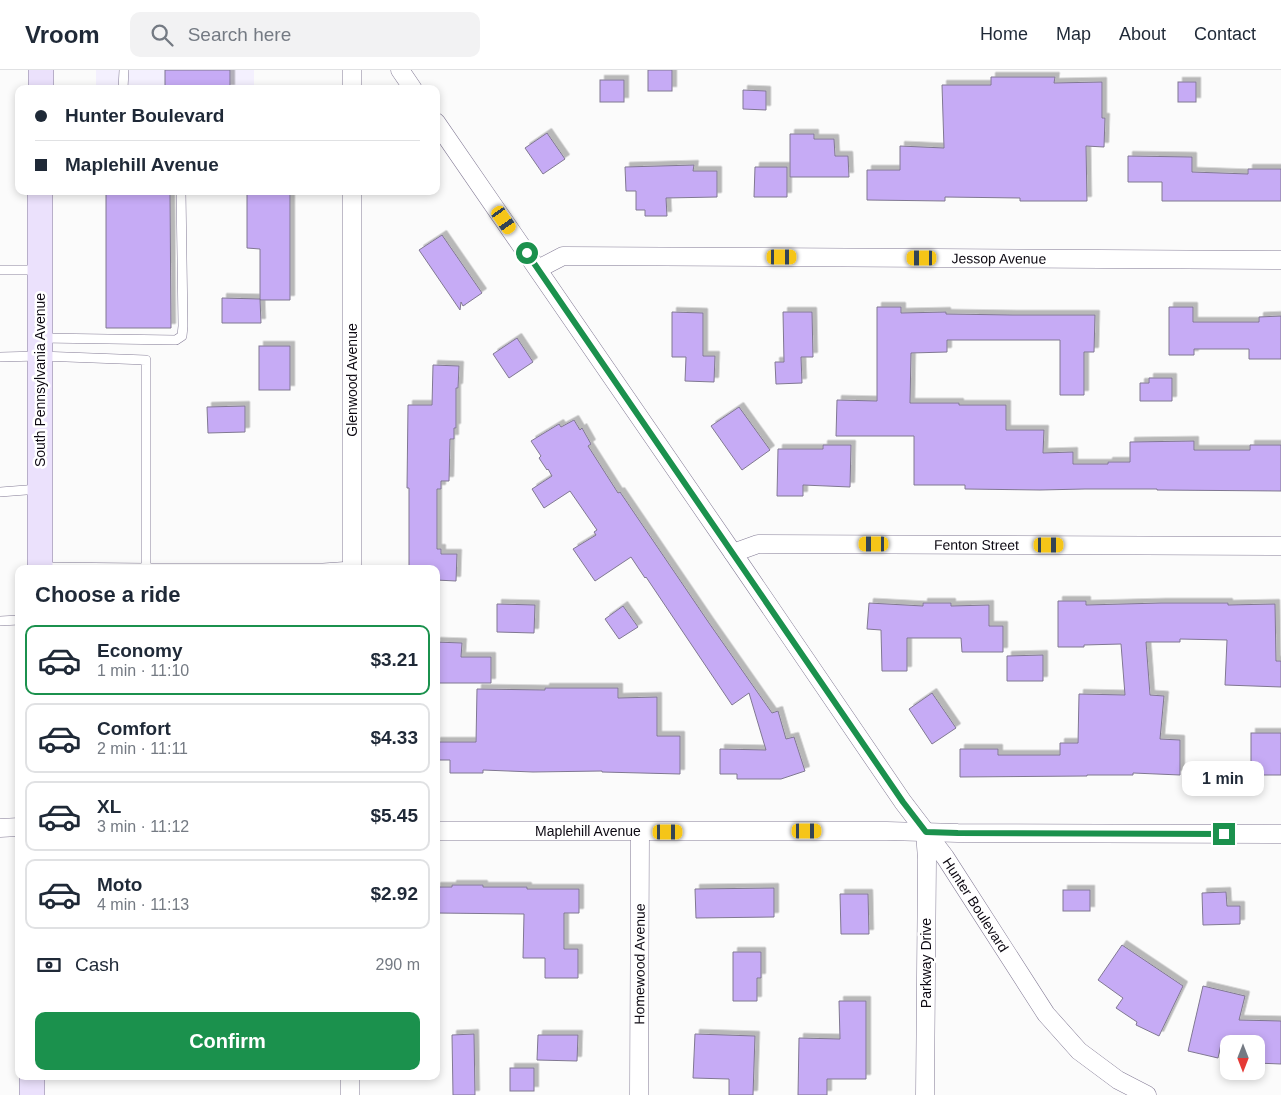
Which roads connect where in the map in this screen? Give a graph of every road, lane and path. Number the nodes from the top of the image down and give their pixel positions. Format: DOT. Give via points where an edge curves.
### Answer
graph roads {
  1 [pos="41,70"];
  2 [pos="124,70"];
  3 [pos="352,70"];
  4 [pos="400,70"];
  5 [pos="41,85"];
  6 [pos="123,85"];
  7 [pos="352,85"];
  8 [pos="410,85"];
  9 [pos="440,128"];
  10 [pos="40,195"];
  11 [pos="181,195"];
  12 [pos="352,195"];
  13 [pos="1281,260"];
  14 [pos="538,269"];
  15 [pos="0,270"];
  16 [pos="40,270"];
  17 [pos="40,347"];
  18 [pos="0,357"];
  19 [pos="40,489"];
  20 [pos="0,492"];
  21 [pos="1281,546"];
  22 [pos="733,553"];
  23 [pos="40,565"];
  24 [pos="146,565"];
  25 [pos="352,565"];
  26 [pos="15,620"];
  27 [pos="0,621"];
  28 [pos="15,827"];
  29 [pos="0,828"];
  30 [pos="440,831"];
  31 [pos="640,832"];
  32 [pos="926,832"];
  33 [pos="1281,834"];
  34 [pos="32,1080"];
  35 [pos="350,1080"];
  36 [pos="32,1095"];
  37 [pos="350,1095"];
  38 [pos="639,1095"];
  39 [pos="926,1095"];
  40 [pos="1147,1095"];
  1 -- 5 [label="main road"];
  2 -- 6 [label="lane"];
  3 -- 7 [label="street"];
  4 -- 8 [label="street"];
  9 -- 14 [label="street, Hunter Boulevard"];
  10 -- 16 [label="main road, South Pennsylvania Avenue"];
  11 -- 17 [label="lane" via="182,336 176,340"];
  12 -- 25 [label="street, Glenwood Avenue"];
  13 -- 14 [label="street, Jessop Avenue" via="563,256"];
  14 -- 22 [label="street, Hunter Boulevard"];
  15 -- 16 [label="lane"];
  16 -- 17 [label="main road, South Pennsylvania Avenue"];
  17 -- 18 [label="lane"];
  17 -- 19 [label="main road, South Pennsylvania Avenue"];
  17 -- 24 [label="lane" via="146,360"];
  19 -- 20 [label="lane"];
  19 -- 23 [label="main road, South Pennsylvania Avenue"];
  21 -- 22 [label="street, Fenton Street" via="758,544"];
  22 -- 32 [label="street, Hunter Boulevard"];
  26 -- 27 [label="lane"];
  28 -- 29 [label="street"];
  30 -- 31 [label="street, Maplehill Avenue"];
  31 -- 32 [label="street, Maplehill Avenue"];
  31 -- 38 [label="street, Homewood Avenue"];
  32 -- 33 [label="street, Maplehill Avenue"];
  32 -- 39 [label="street, Parkway Drive"];
  32 -- 40 [label="street, Hunter Boulevard" via="1046,1014 1079,1051 1118,1080"];
  34 -- 36 [label="main road"];
  35 -- 37 [label="street"];
}
